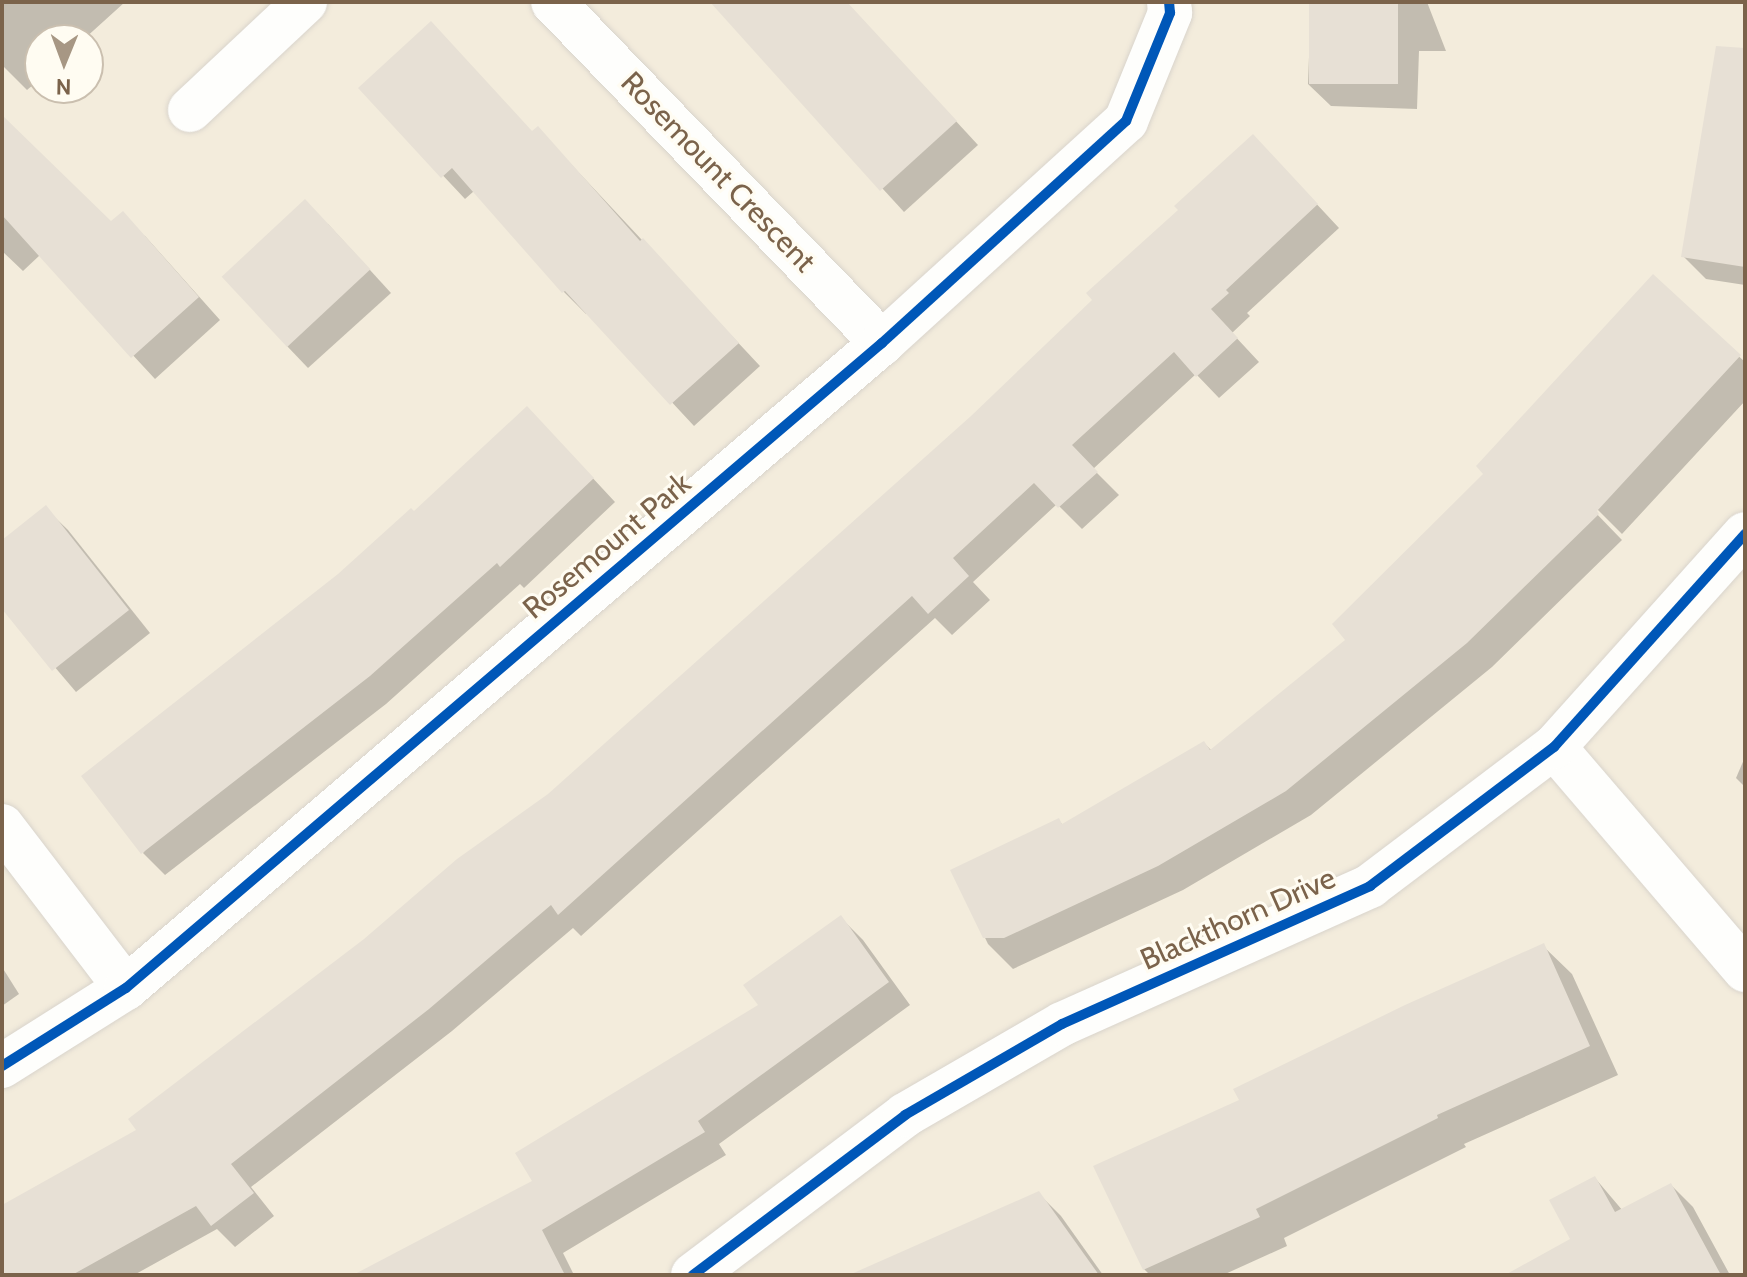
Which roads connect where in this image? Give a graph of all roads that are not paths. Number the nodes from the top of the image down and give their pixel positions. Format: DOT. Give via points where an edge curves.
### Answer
graph roads {
  1 [pos="305,2"];
  2 [pos="553,2"];
  3 [pos="1169,2"];
  4 [pos="190,110"];
  5 [pos="882,343"];
  6 [pos="1745,534"];
  7 [pos="1554,747"];
  8 [pos="2,826"];
  9 [pos="1745,970"];
  10 [pos="126,988"];
  11 [pos="2,1066"];
  12 [pos="693,1275"];
  1 -- 4 [label="street"];
  2 -- 5 [label="street, Rosemount Crescent"];
  3 -- 5 [label="street, Rosemount Park" via="1170,13 1126,121"];
  5 -- 10 [label="street, Rosemount Park"];
  6 -- 7 [label="street, Blackthorn Drive"];
  7 -- 9 [label="street"];
  7 -- 12 [label="street, Blackthorn Drive" via="1370,886 1062,1024 905,1115"];
  8 -- 10 [label="street"];
  10 -- 11 [label="street, Rosemount Park"];
}
